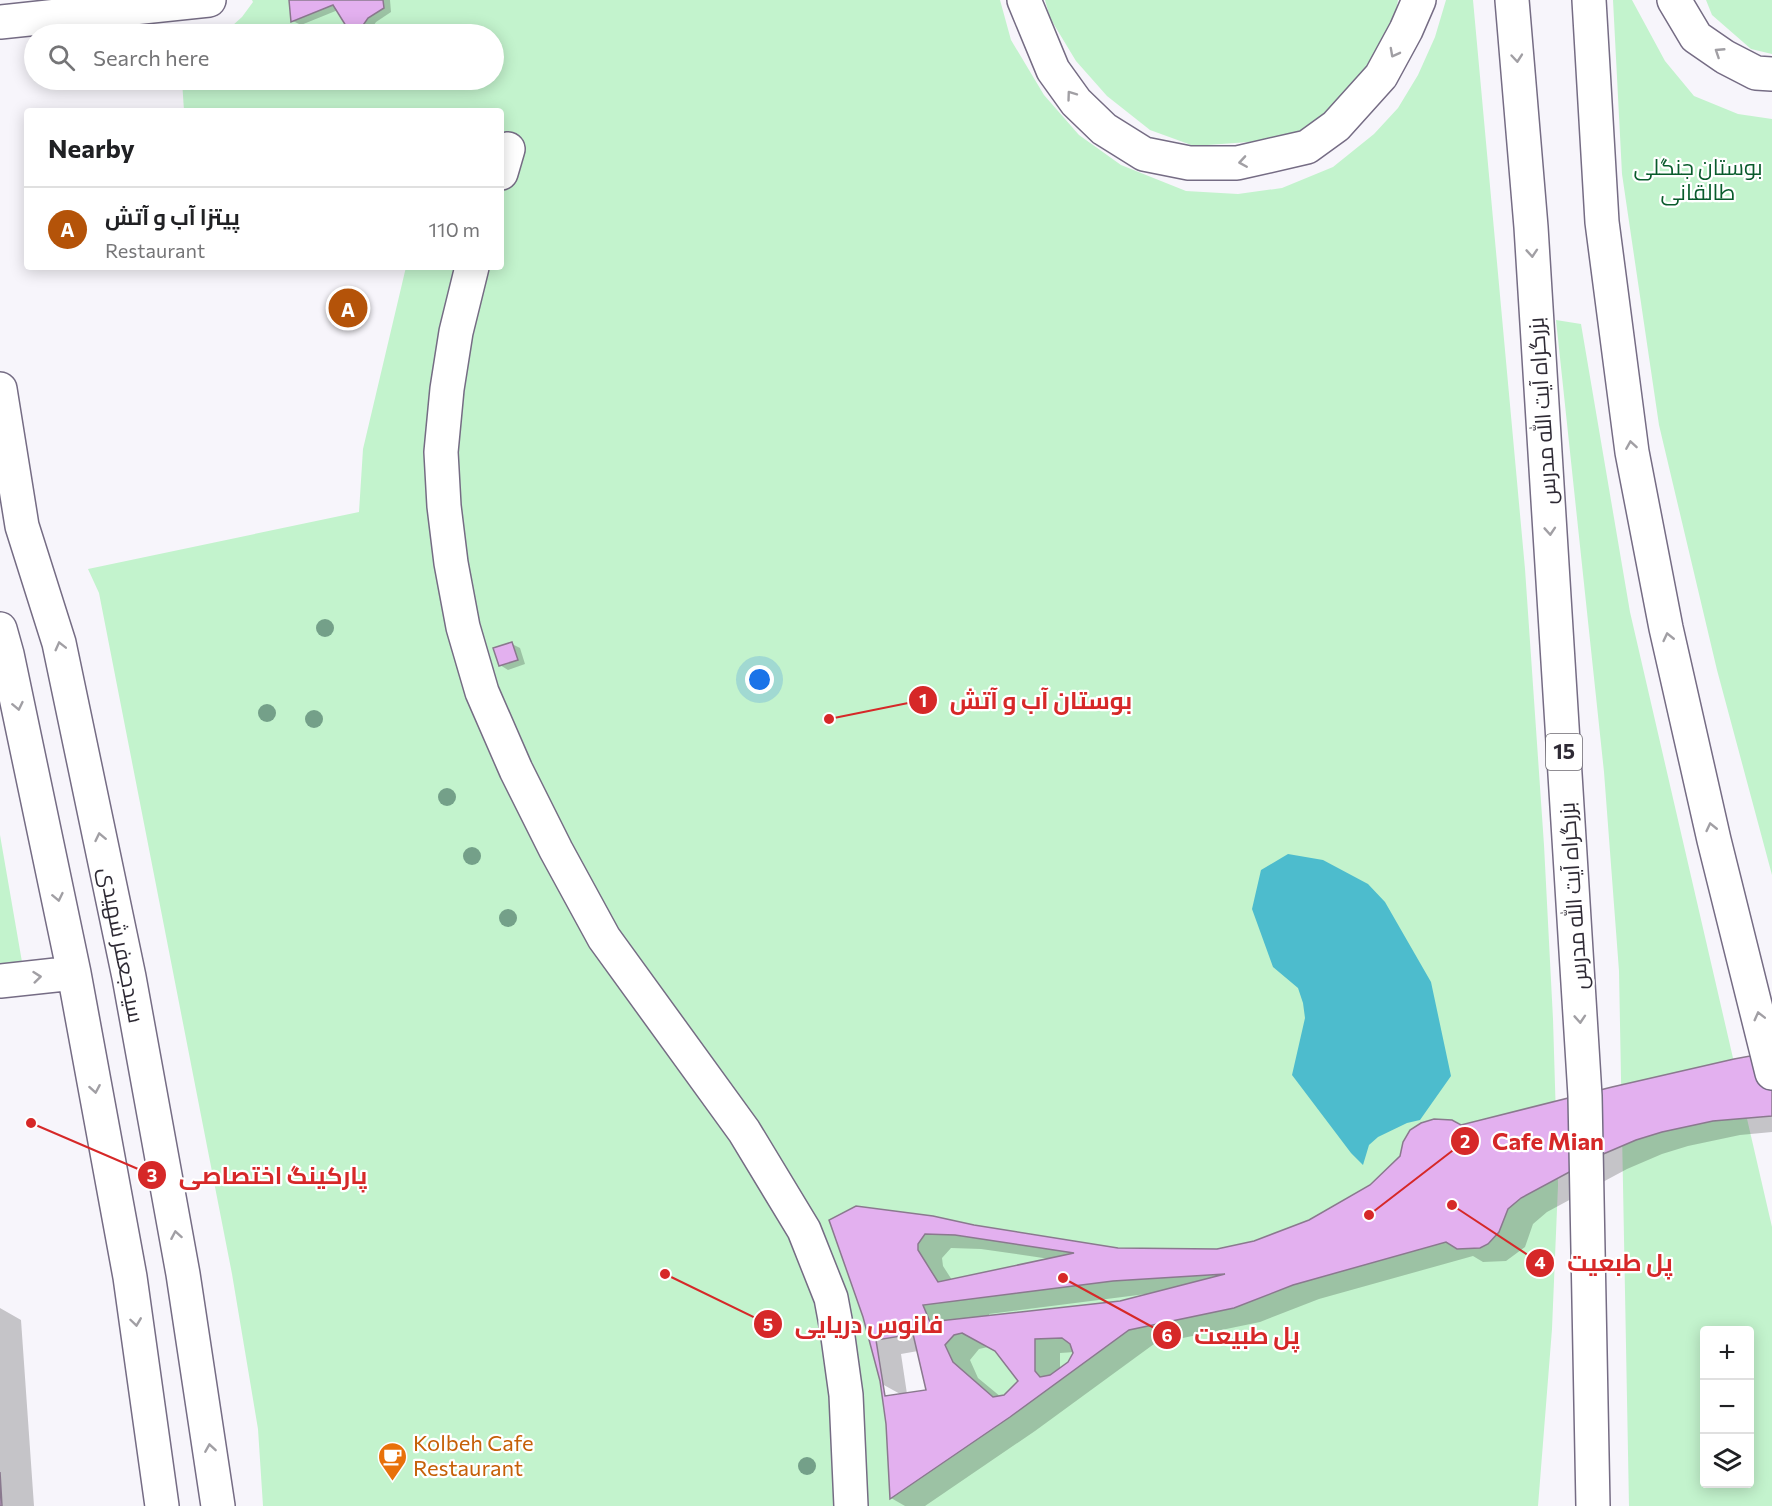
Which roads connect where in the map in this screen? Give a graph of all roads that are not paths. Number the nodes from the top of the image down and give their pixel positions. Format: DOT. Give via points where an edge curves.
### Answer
graph roads {
  1 [pos="209,0"];
  2 [pos="1024,0"];
  3 [pos="1419,0"];
  4 [pos="1512,0"];
  5 [pos="1589,0"];
  6 [pos="1674,0"];
  7 [pos="0,22"];
  8 [pos="1772,74"];
  9 [pos="471,270"];
  10 [pos="0,389"];
  11 [pos="11,527"];
  12 [pos="0,629"];
  13 [pos="74,973"];
  14 [pos="0,981"];
  15 [pos="1772,1073"];
  16 [pos="183,1274"];
  17 [pos="130,1277"];
  18 [pos="162,1506"];
  19 [pos="218,1506"];
  20 [pos="850,1506"];
  21 [pos="1593,1506"];
  1 -- 7 [label="main road"];
  3 -- 2 [label="main road, one-way" via="1381,76 1336,126 1307,147 1237,163 1189,163 1144,154 1104,129 1076,102 1053,70"];
  4 -- 21 [label="main road, بزرگراه آیت الله مدرس / 15, one-way" via="1531,227 1585,1096"];
  15 -- 5 [label="main road, one-way" via="1681,695 1632,452 1602,222"];
  8 -- 6 [label="main road, one-way" via="1756,73 1696,37"];
  9 -- 20 [label="main road" via="456,332 441,452 453,574 482,692 516,770 604,938 744,1131 804,1230 831,1298 837,1330 846,1395"];
  10 -- 11 [label="main road, سیدجعفر شهیدی"];
  16 -- 11 [label="main road, سیدجعفر شهیدی, one-way" via="129,977 59,643"];
  12 -- 13 [label="main road, one-way"];
  14 -- 13 [label="main road, one-way"];
  13 -- 17 [label="main road, one-way"];
  16 -- 17 [label="main road"];
  19 -- 16 [label="main road, سیدجعفر شهیدی, one-way"];
  17 -- 18 [label="main road, one-way"];
}
